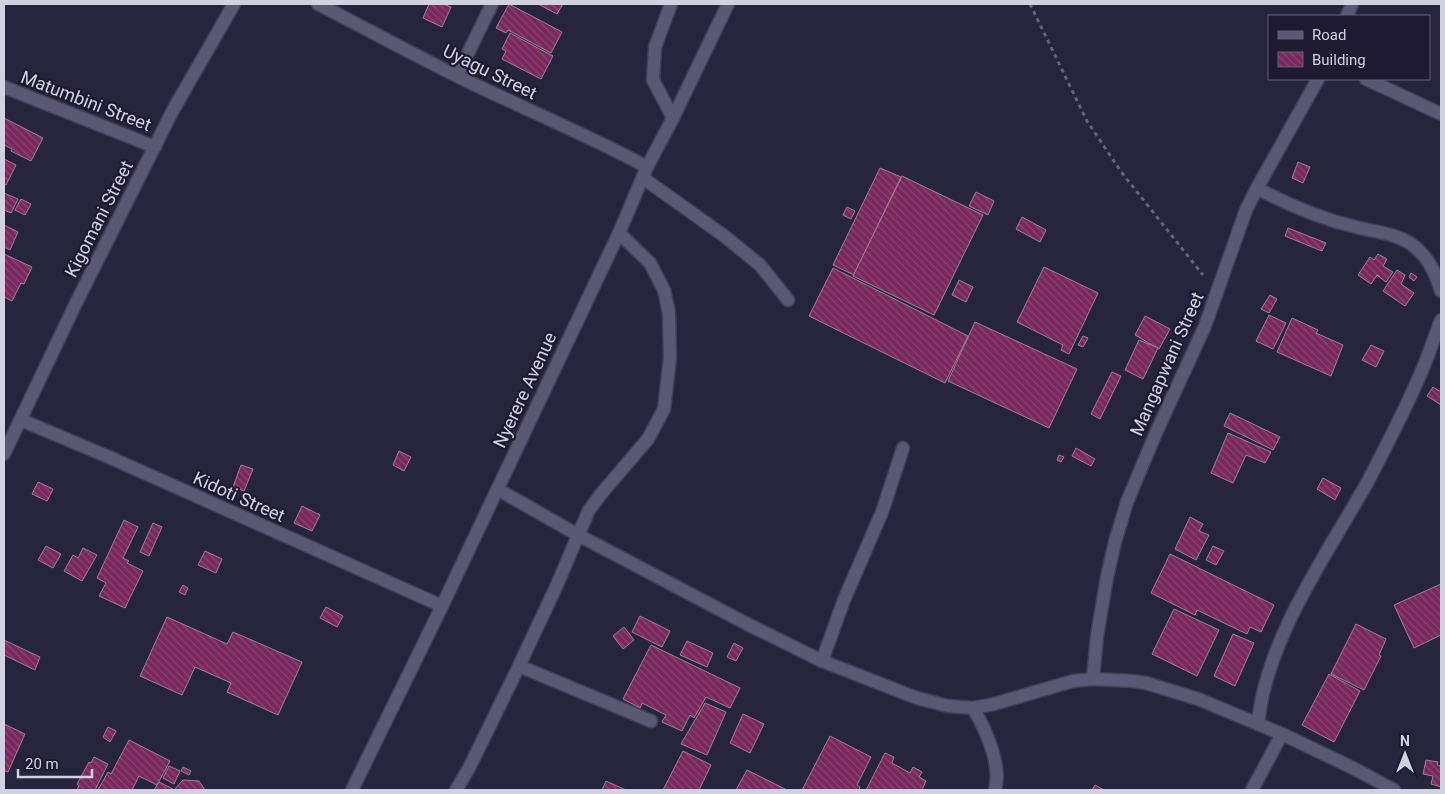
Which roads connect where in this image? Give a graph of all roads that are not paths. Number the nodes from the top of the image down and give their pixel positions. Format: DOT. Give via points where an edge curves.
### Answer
graph roads {
  1 [pos="234,4"];
  2 [pos="318,4"];
  3 [pos="492,4"];
  4 [pos="671,4"];
  5 [pos="728,4"];
  6 [pos="457,76"];
  7 [pos="1317,80"];
  8 [pos="1368,80"];
  9 [pos="4,87"];
  10 [pos="1441,114"];
  11 [pos="673,118"];
  12 [pos="155,147"];
  13 [pos="645,173"];
  14 [pos="1257,188"];
  15 [pos="619,233"];
  16 [pos="1441,291"];
  17 [pos="788,300"];
  18 [pos="1441,320"];
  19 [pos="21,420"];
  20 [pos="903,448"];
  21 [pos="4,454"];
  22 [pos="497,489"];
  23 [pos="578,535"];
  24 [pos="442,606"];
  25 [pos="822,661"];
  26 [pos="519,666"];
  27 [pos="1093,679"];
  28 [pos="973,708"];
  29 [pos="651,721"];
  30 [pos="1258,724"];
  31 [pos="1282,734"];
  32 [pos="352,790"];
  33 [pos="456,790"];
  34 [pos="995,790"];
  35 [pos="1252,790"];
  36 [pos="1394,790"];
  1 -- 12 [label="street, Kigomani Street"];
  2 -- 6 [label="street, Uyagu Street"];
  3 -- 6 [label="street"];
  4 -- 11 [label="street" via="656,47 653,80"];
  5 -- 11 [label="street, Nyerere Avenue"];
  6 -- 13 [label="street, Uyagu Street" via="602,142"];
  7 -- 14 [label="street, Mangapwani Street"];
  8 -- 10 [label="street"];
  9 -- 12 [label="street, Matumbini Street"];
  11 -- 13 [label="street, Nyerere Avenue"];
  12 -- 19 [label="street, Kigomani Street"];
  13 -- 15 [label="street, Nyerere Avenue"];
  13 -- 17 [label="street, Uyagu Street" via="760,265"];
  14 -- 16 [label="street" via="1316,214 1410,243 1431,264"];
  14 -- 27 [label="street, Mangapwani Street" via="1236,235 1194,352 1127,502 1107,577"];
  15 -- 22 [label="street, Nyerere Avenue"];
  15 -- 23 [label="street" via="650,263 664,290 669,313 670,358 664,409 648,439 590,510"];
  18 -- 30 [label="street" via="1396,429 1308,584 1276,652 1259,708"];
  19 -- 21 [label="street, Kigomani Street"];
  19 -- 24 [label="street, Kidoti Street"];
  20 -- 25 [label="street" via="882,512"];
  22 -- 23 [label="street"];
  22 -- 24 [label="street, Nyerere Avenue"];
  23 -- 25 [label="street"];
  23 -- 26 [label="street"];
  24 -- 32 [label="street, Nyerere Avenue"];
  25 -- 28 [label="street" via="918,698 948,706"];
  26 -- 29 [label="street"];
  26 -- 33 [label="street"];
  27 -- 28 [label="street" via="1073,681"];
  27 -- 30 [label="street" via="1146,683"];
  28 -- 34 [label="street" via="989,739 998,780"];
  30 -- 31 [label="street"];
  31 -- 35 [label="street"];
  31 -- 36 [label="street"];
}
